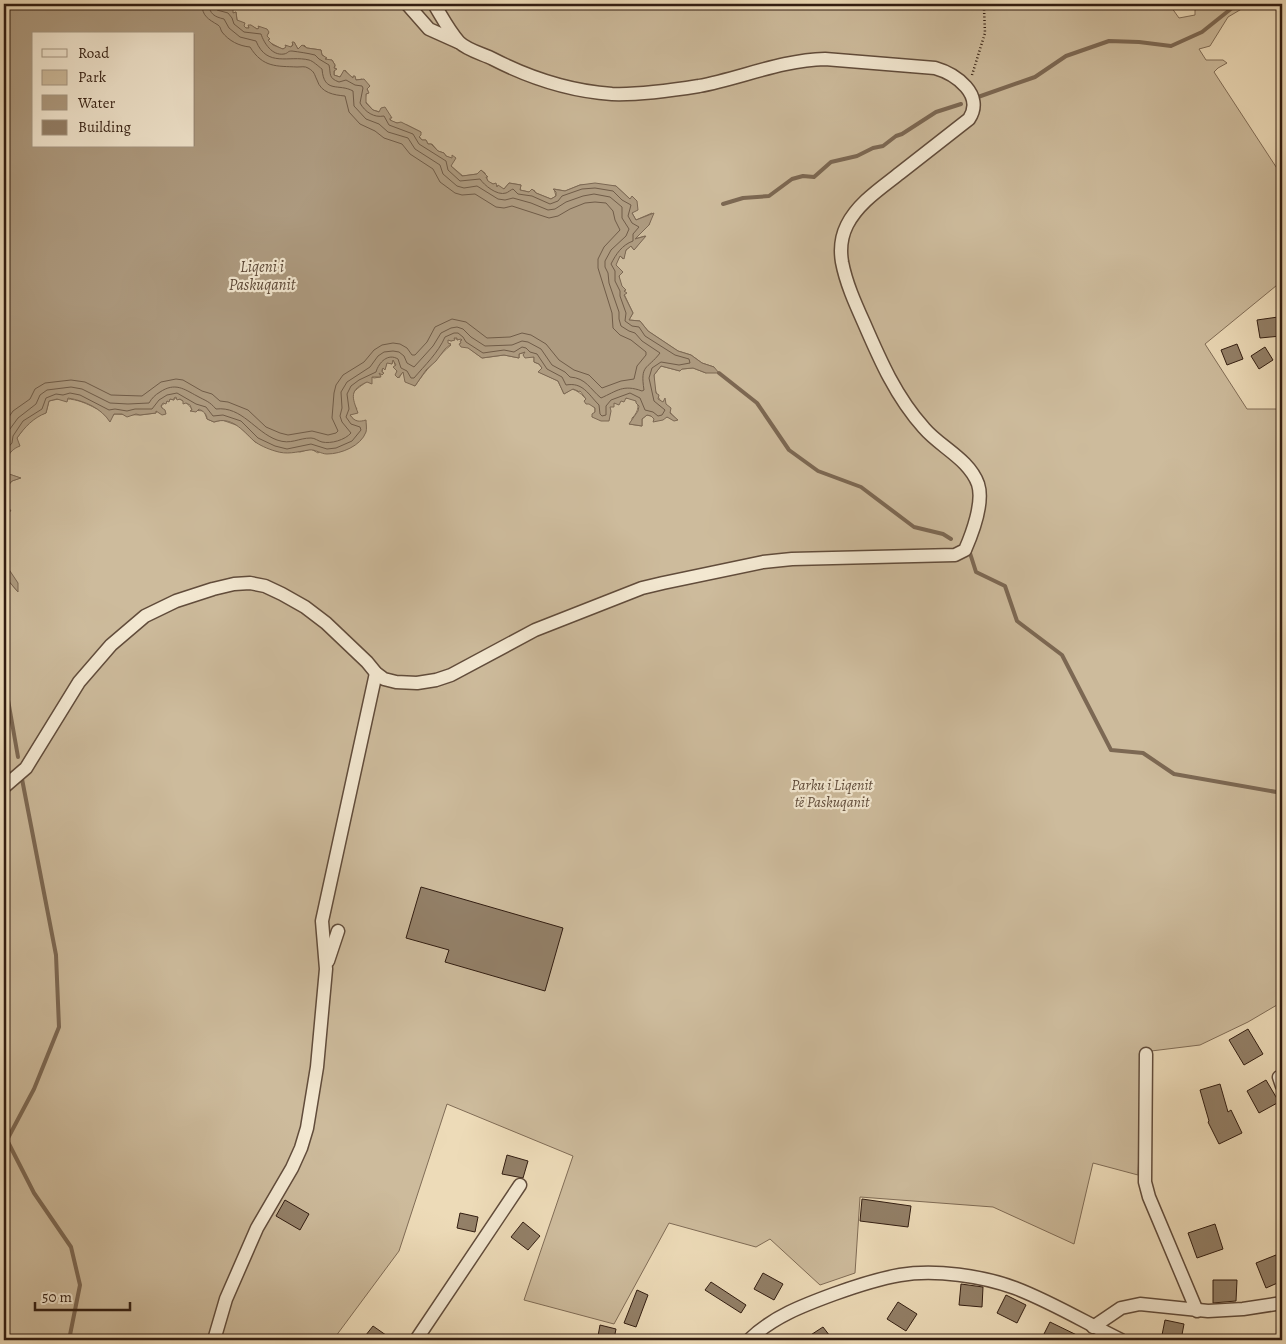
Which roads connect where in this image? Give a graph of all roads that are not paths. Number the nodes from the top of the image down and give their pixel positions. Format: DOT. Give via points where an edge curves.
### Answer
graph roads {
  1 [pos="407,4"];
  2 [pos="434,4"];
  3 [pos="460,44"];
  4 [pos="376,673"];
  5 [pos="4,787"];
  6 [pos="338,931"];
  7 [pos="326,969"];
  8 [pos="1146,1054"];
  9 [pos="520,1185"];
  10 [pos="1282,1303"];
  11 [pos="1197,1311"];
  12 [pos="1093,1327"];
  13 [pos="214,1340"];
  14 [pos="416,1340"];
  15 [pos="749,1340"];
  16 [pos="1120,1340"];
  1 -- 3 [label="street" via="429,29"];
  2 -- 3 [label="street"];
  3 -- 4 [label="street" via="533,78 612,94 696,86 791,63 825,59 935,68 956,77 974,101 969,119 862,204 843,233 841,247 842,262 854,300 887,375 923,427 964,463 978,485 979,498 974,525 964,550 955,554 792,559 714,572 623,595 535,630 472,665 436,680 396,682"];
  4 -- 5 [label="street" via="326,622 265,586 234,584 195,594 145,616 111,645 79,682 26,768"];
  4 -- 7 [label="street" via="322,921"];
  6 -- 7 [label="street"];
  7 -- 13 [label="street" via="317,1067 301,1148 257,1228 226,1299"];
  8 -- 11 [label="street" via="1145,1182"];
  9 -- 14 [label="street"];
  10 -- 11 [label="street"];
  11 -- 12 [label="street" via="1140,1304 1121,1308"];
  12 -- 15 [label="street" via="1042,1300 988,1280 930,1273 901,1274 794,1309"];
  12 -- 16 [label="street"];
}
